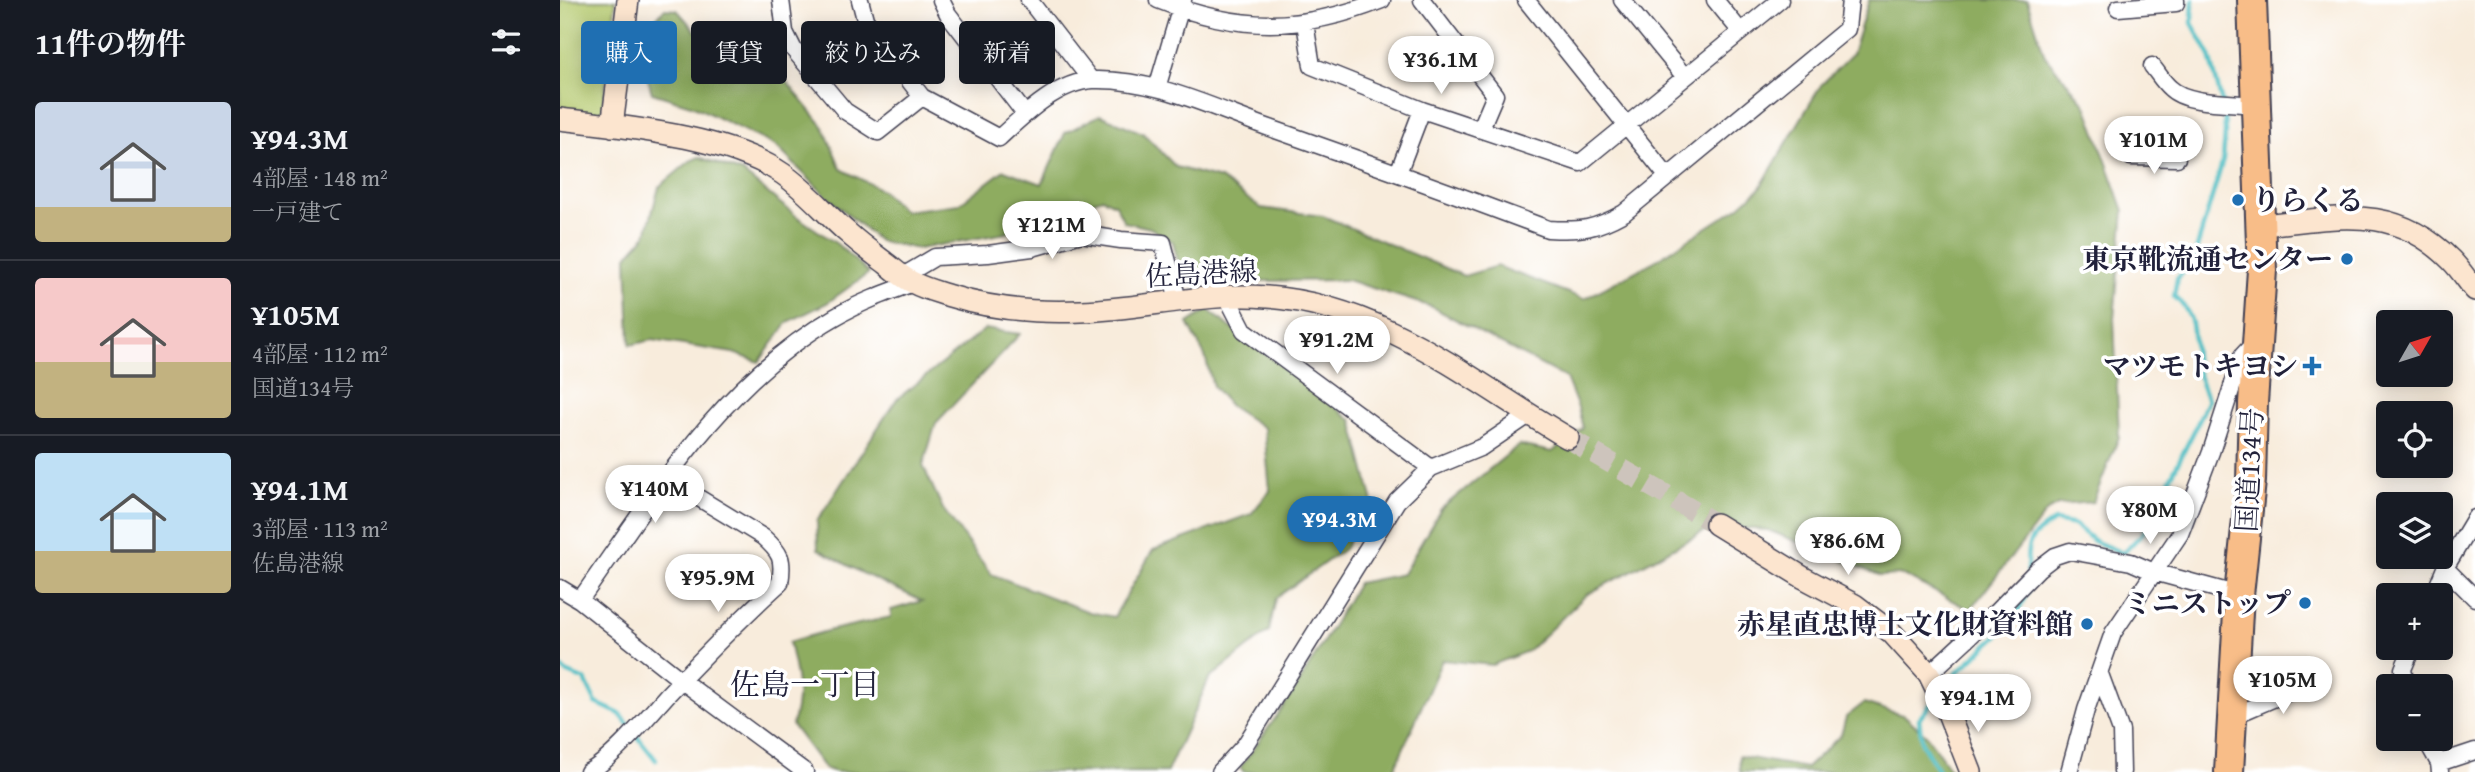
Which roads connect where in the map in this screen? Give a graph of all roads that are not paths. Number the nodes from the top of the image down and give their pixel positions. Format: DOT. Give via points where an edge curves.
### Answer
graph roads {
  1 [pos="628,0"];
  2 [pos="781,0"];
  3 [pos="860,0"];
  4 [pos="941,0"];
  5 [pos="1028,0"];
  6 [pos="1158,0"];
  7 [pos="1382,0"];
  8 [pos="1422,0"];
  9 [pos="1526,0"];
  10 [pos="1622,0"];
  11 [pos="1715,0"];
  12 [pos="1780,0"];
  13 [pos="1850,0"];
  14 [pos="2176,0"];
  15 [pos="2252,0"];
  16 [pos="1181,4"];
  17 [pos="2118,8"];
  18 [pos="1305,23"];
  19 [pos="1741,32"];
  20 [pos="2152,66"];
  21 [pos="1685,77"];
  22 [pos="1091,80"];
  23 [pos="1157,88"];
  24 [pos="922,97"];
  25 [pos="2245,104"];
  26 [pos="1422,110"];
  27 [pos="1025,114"];
  28 [pos="560,119"];
  29 [pos="1627,124"];
  30 [pos="612,125"];
  31 [pos="1481,128"];
  32 [pos="2132,157"];
  33 [pos="2177,158"];
  34 [pos="1398,173"];
  35 [pos="1667,176"];
  36 [pos="2261,225"];
  37 [pos="908,280"];
  38 [pos="2475,290"];
  39 [pos="1227,297"];
  40 [pos="1178,300"];
  41 [pos="2258,339"];
  42 [pos="1529,415"];
  43 [pos="1568,438"];
  44 [pos="1431,468"];
  45 [pos="666,478"];
  46 [pos="2475,518"];
  47 [pos="1716,524"];
  48 [pos="2453,555"];
  49 [pos="2446,569"];
  50 [pos="2154,572"];
  51 [pos="560,588"];
  52 [pos="2239,595"];
  53 [pos="2475,598"];
  54 [pos="580,600"];
  55 [pos="2100,674"];
  56 [pos="1931,677"];
  57 [pos="681,680"];
  58 [pos="2317,680"];
  59 [pos="2233,716"];
  60 [pos="2432,751"];
  61 [pos="2475,751"];
  62 [pos="2440,768"];
  63 [pos="588,772"];
  64 [pos="805,772"];
  65 [pos="1220,772"];
  66 [pos="1971,772"];
  67 [pos="2069,772"];
  68 [pos="2122,772"];
  69 [pos="2229,772"];
  1 -- 30 [label="main road"];
  2 -- 24 [label="street" via="785,33 793,50 845,111 878,132"];
  3 -- 24 [label="street" via="877,38"];
  4 -- 27 [label="street"];
  5 -- 22 [label="street"];
  6 -- 16 [label="street"];
  7 -- 18 [label="street"];
  8 -- 31 [label="street" via="1495,95"];
  9 -- 29 [label="street"];
  10 -- 21 [label="street"];
  11 -- 19 [label="street"];
  12 -- 19 [label="street"];
  13 -- 35 [label="street" via="1847,29"];
  14 -- 17 [label="street"];
  15 -- 25 [label="highway, 国道134号"];
  16 -- 18 [label="street" via="1220,20"];
  16 -- 23 [label="street"];
  18 -- 26 [label="street" via="1312,66"];
  19 -- 21 [label="street"];
  20 -- 25 [label="street" via="2180,95"];
  21 -- 29 [label="street"];
  22 -- 23 [label="street" via="1138,82"];
  22 -- 27 [label="street" via="1066,87"];
  23 -- 34 [label="street"];
  24 -- 27 [label="street" via="999,138"];
  25 -- 36 [label="highway, 国道134号"];
  26 -- 31 [label="street"];
  26 -- 34 [label="street"];
  28 -- 30 [label="main road, 佐島港線"];
  29 -- 31 [label="street" via="1580,163"];
  29 -- 35 [label="street"];
  30 -- 37 [label="main road, 佐島港線" via="710,144 780,172"];
  32 -- 33 [label="street"];
  34 -- 35 [label="street" via="1548,229 1574,231 1601,226 1624,213"];
  36 -- 38 [label="main road" via="2366,217 2396,223 2451,260"];
  36 -- 41 [label="highway, 国道134号"];
  37 -- 40 [label="main road, 佐島港線" via="1001,309 1080,311"];
  37 -- 40 [label="street" via="935,257 1031,248 1081,234 1163,243"];
  37 -- 45 [label="street" via="833,318 758,374 721,409"];
  39 -- 40 [label="main road, 佐島港線"];
  39 -- 42 [label="main road, 佐島港線" via="1297,301 1367,320 1411,340"];
  39 -- 44 [label="street" via="1244,330"];
  41 -- 50 [label="street" via="2242,356 2180,534"];
  41 -- 52 [label="highway, 国道134号" via="2251,481"];
  42 -- 43 [label="main road, 佐島港線"];
  42 -- 44 [label="street" via="1482,447"];
  44 -- 65 [label="street" via="1397,501 1245,746"];
  45 -- 54 [label="street"];
  45 -- 57 [label="street" via="763,537 783,564 780,583"];
  46 -- 48 [label="street"];
  47 -- 56 [label="main road" via="1855,605 1892,633"];
  49 -- 53 [label="street"];
  50 -- 52 [label="street"];
  50 -- 55 [label="street" via="2113,634"];
  50 -- 56 [label="street" via="2087,553 2070,551 2055,556"];
  51 -- 54 [label="street"];
  52 -- 59 [label="highway, 国道134号"];
  54 -- 57 [label="street"];
  55 -- 67 [label="street"];
  55 -- 68 [label="street" via="2121,731"];
  56 -- 66 [label="main road"];
  57 -- 63 [label="street"];
  57 -- 64 [label="street"];
  58 -- 59 [label="street"];
  59 -- 69 [label="highway, 国道134号"];
  60 -- 62 [label="street"];
  61 -- 62 [label="street"];
}
